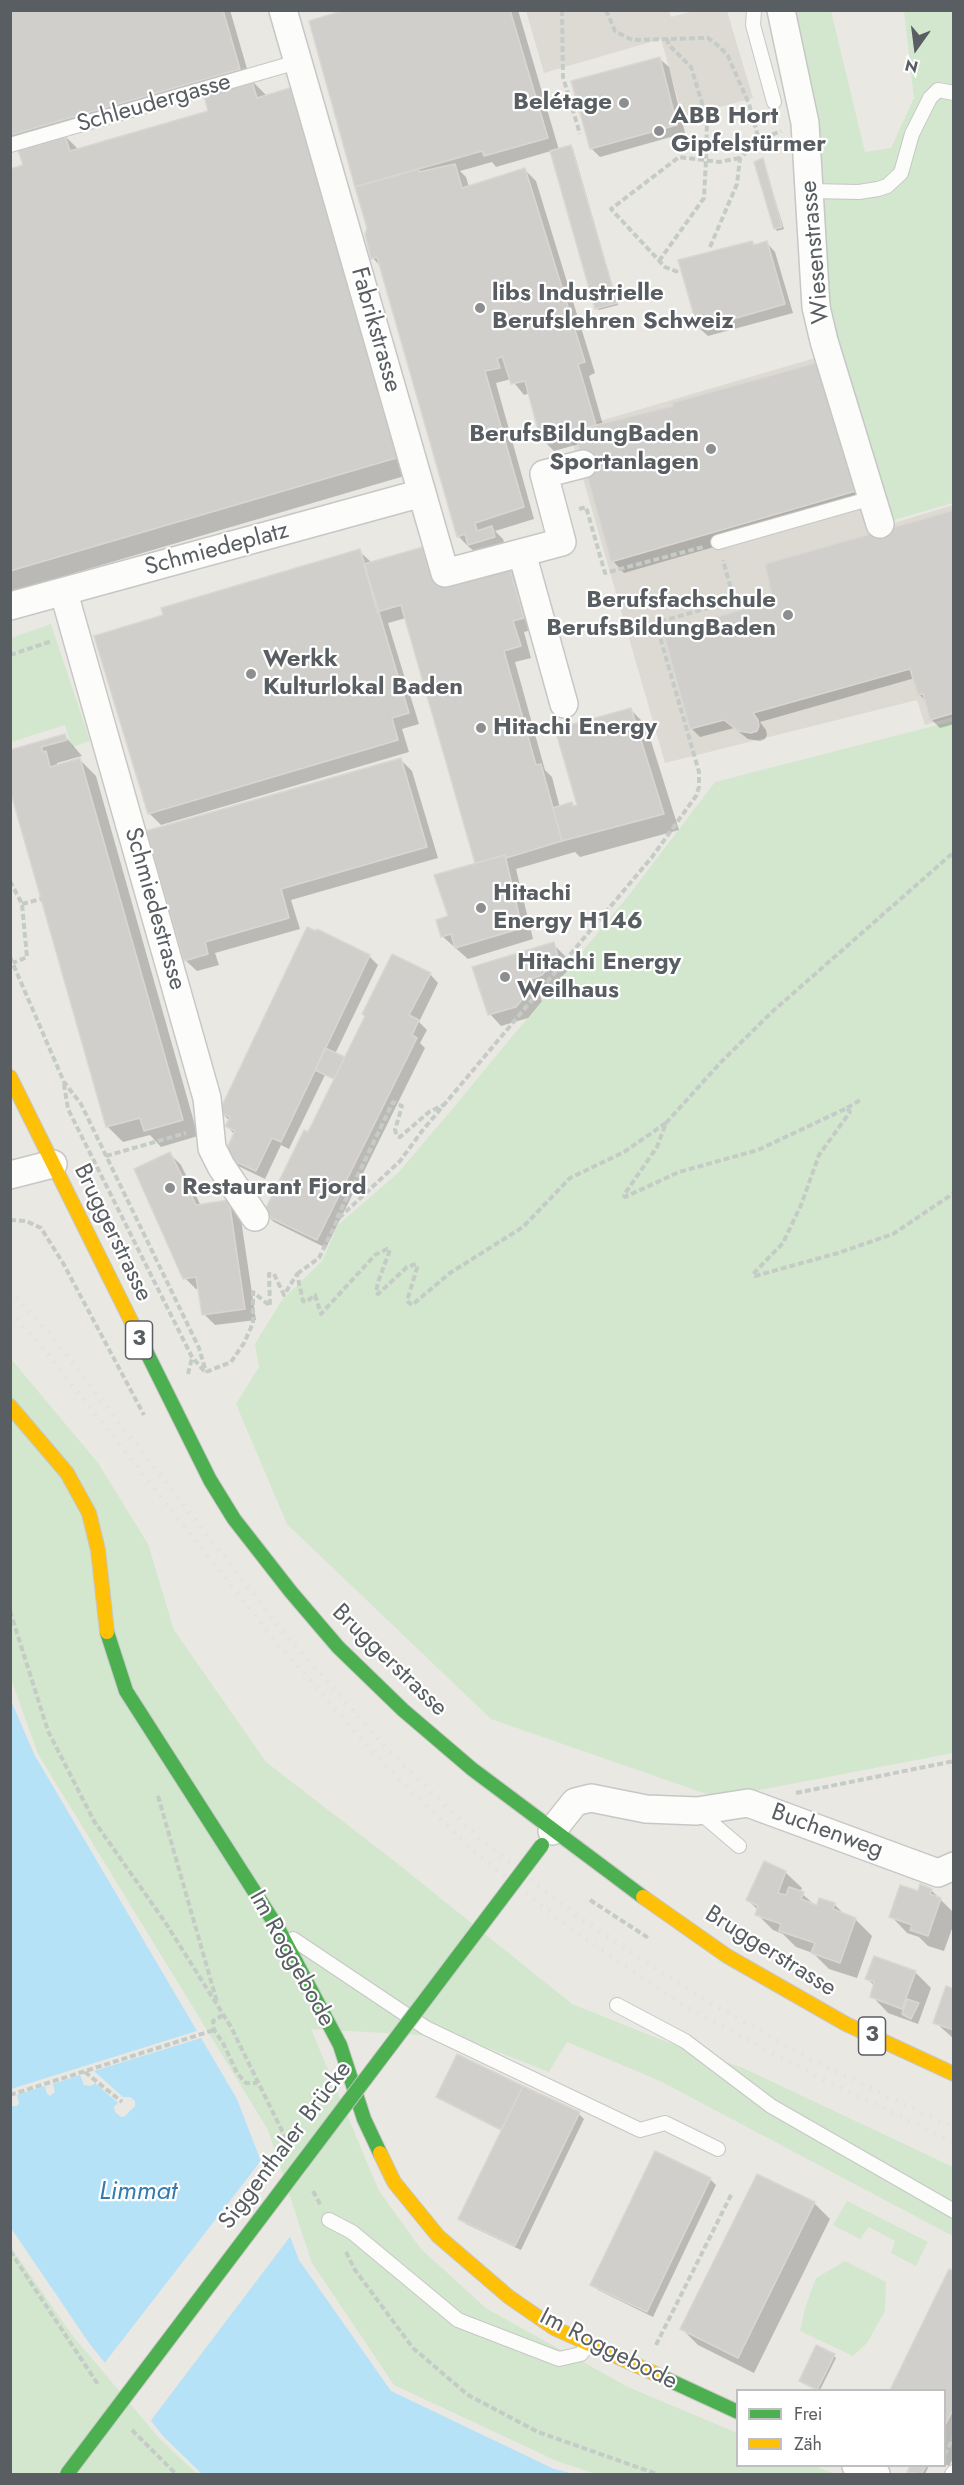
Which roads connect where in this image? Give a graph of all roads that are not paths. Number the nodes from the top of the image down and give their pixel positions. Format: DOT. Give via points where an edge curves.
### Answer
graph roads {
  1 [pos="283,10"];
  2 [pos="754,10"];
  3 [pos="781,10"];
  4 [pos="297,62"];
  5 [pos="954,93"];
  6 [pos="774,102"];
  7 [pos="10,145"];
  8 [pos="810,192"];
  9 [pos="583,464"];
  10 [pos="422,494"];
  11 [pos="872,498"];
  12 [pos="880,524"];
  13 [pos="718,542"];
  14 [pos="522,553"];
  15 [pos="64,593"];
  16 [pos="10,606"];
  17 [pos="564,704"];
  18 [pos="10,1077"];
  19 [pos="52,1164"];
  20 [pos="10,1175"];
  21 [pos="255,1217"];
  22 [pos="10,1406"];
  23 [pos="698,1811"];
  24 [pos="547,1838"];
  25 [pos="738,1846"];
  26 [pos="954,1866"];
  27 [pos="279,1930"];
  28 [pos="617,2005"];
  29 [pos="954,2074"];
  30 [pos="718,2148"];
  31 [pos="954,2211"];
  32 [pos="328,2220"];
  33 [pos="588,2344"];
  34 [pos="736,2411"];
  35 [pos="858,2467"];
  36 [pos="67,2475"];
  37 [pos="876,2475"];
  1 -- 4 [label="street, Fabrikstrasse"];
  2 -- 6 [label="lane" via="753,25"];
  3 -- 8 [label="street, Wiesenstrasse" via="805,123"];
  4 -- 7 [label="lane, Schleudergasse"];
  4 -- 10 [label="street, Fabrikstrasse"];
  5 -- 8 [label="lane" via="938,90 930,98 912,134 901,173 887,186 859,192"];
  8 -- 11 [label="street, Wiesenstrasse" via="816,307"];
  9 -- 14 [label="street, Fabrikstrasse" via="544,474 562,542"];
  10 -- 14 [label="street, Fabrikstrasse" via="445,573"];
  10 -- 15 [label="street, Schmiedeplatz"];
  11 -- 12 [label="street, Wiesenstrasse"];
  11 -- 13 [label="lane"];
  14 -- 17 [label="street"];
  15 -- 16 [label="street, Schmiedeplatz"];
  15 -- 21 [label="street, Schmiedestrasse" via="207,1098 214,1154"];
  18 -- 19 [label="main road, Bruggerstrasse / 3"];
  19 -- 20 [label="street"];
  19 -- 24 [label="main road, Bruggerstrasse / 3" via="178,1419 234,1519 338,1647"];
  22 -- 27 [label="main road, Im Roggebode" via="66,1473 89,1513 98,1550 106,1628 126,1691"];
  23 -- 24 [label="street, Buchenweg" via="646,1809 591,1798 575,1802"];
  23 -- 25 [label="lane, Buchenweg"];
  23 -- 26 [label="street, Buchenweg" via="748,1803 938,1873"];
  24 -- 29 [label="main road, Bruggerstrasse / 3" via="792,1995"];
  24 -- 36 [label="main road, Siggenthaler Brücke, bridge"];
  27 -- 30 [label="lane" via="426,2028 640,2130 665,2123"];
  27 -- 33 [label="main road, Im Roggebode" via="339,2045 364,2119 394,2182 438,2236 509,2297 554,2328"];
  28 -- 31 [label="lane" via="685,2041 771,2106"];
  32 -- 33 [label="lane" via="352,2232 458,2320 559,2359 581,2354"];
  33 -- 34 [label="main road, Im Roggebode"];
  35 -- 37 [label="street"];
}
